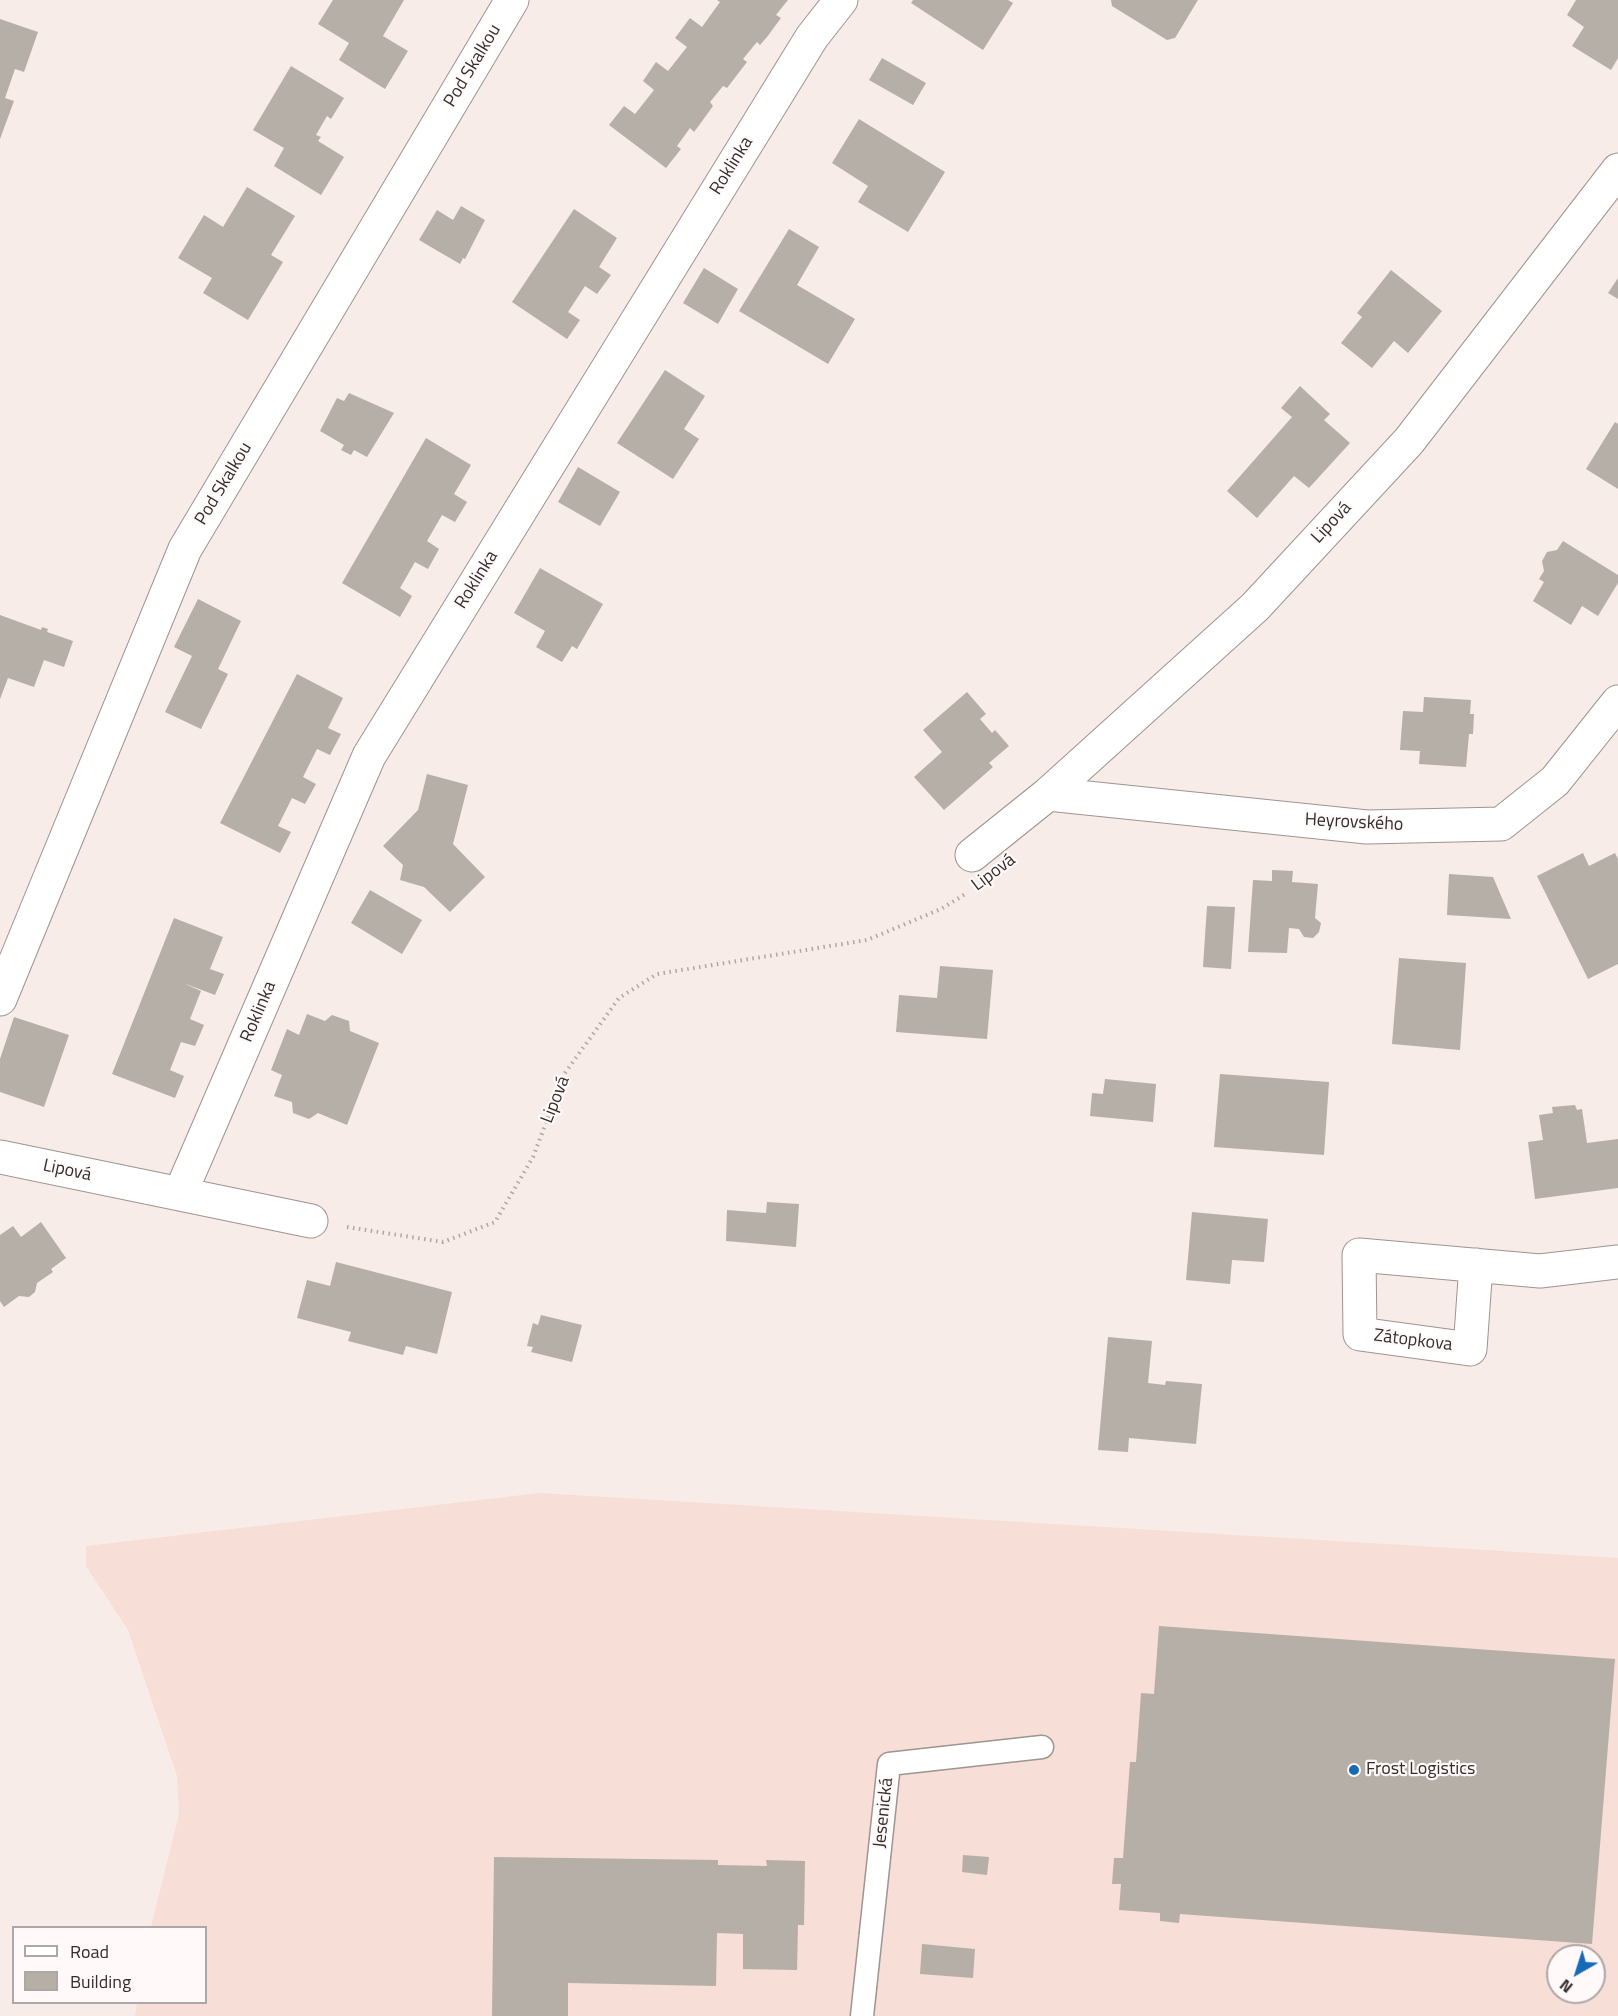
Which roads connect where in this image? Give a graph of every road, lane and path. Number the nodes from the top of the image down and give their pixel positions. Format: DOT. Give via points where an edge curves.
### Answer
graph roads {
  1 [pos="512,0"];
  2 [pos="841,0"];
  3 [pos="1618,170"];
  4 [pos="1616,709"];
  5 [pos="1048,794"];
  6 [pos="972,855"];
  7 [pos="971,891"];
  8 [pos="0,999"];
  9 [pos="0,1157"];
  10 [pos="180,1194"];
  11 [pos="311,1221"];
  12 [pos="1618,1262"];
  13 [pos="1476,1265"];
  14 [pos="1042,1747"];
  15 [pos="862,2016"];
  1 -- 8 [label="street, Pod Skalkou" via="184,549"];
  2 -- 10 [label="street, Roklinka" via="806,47 369,756"];
  3 -- 5 [label="street, Lipová" via="1408,441 1255,607"];
  4 -- 5 [label="street, Heyrovského" via="1556,781 1501,824 1367,827"];
  5 -- 6 [label="street, Lipová"];
  7 -- 11 [label="path, Lipová" via="941,909 867,940 657,975 619,998 565,1073 533,1157 495,1222 443,1242"];
  9 -- 10 [label="street, Lipová"];
  10 -- 11 [label="street, Lipová"];
  12 -- 13 [label="street" via="1540,1271"];
  14 -- 15 [label="lane, Jesenická" via="889,1764"];
}
